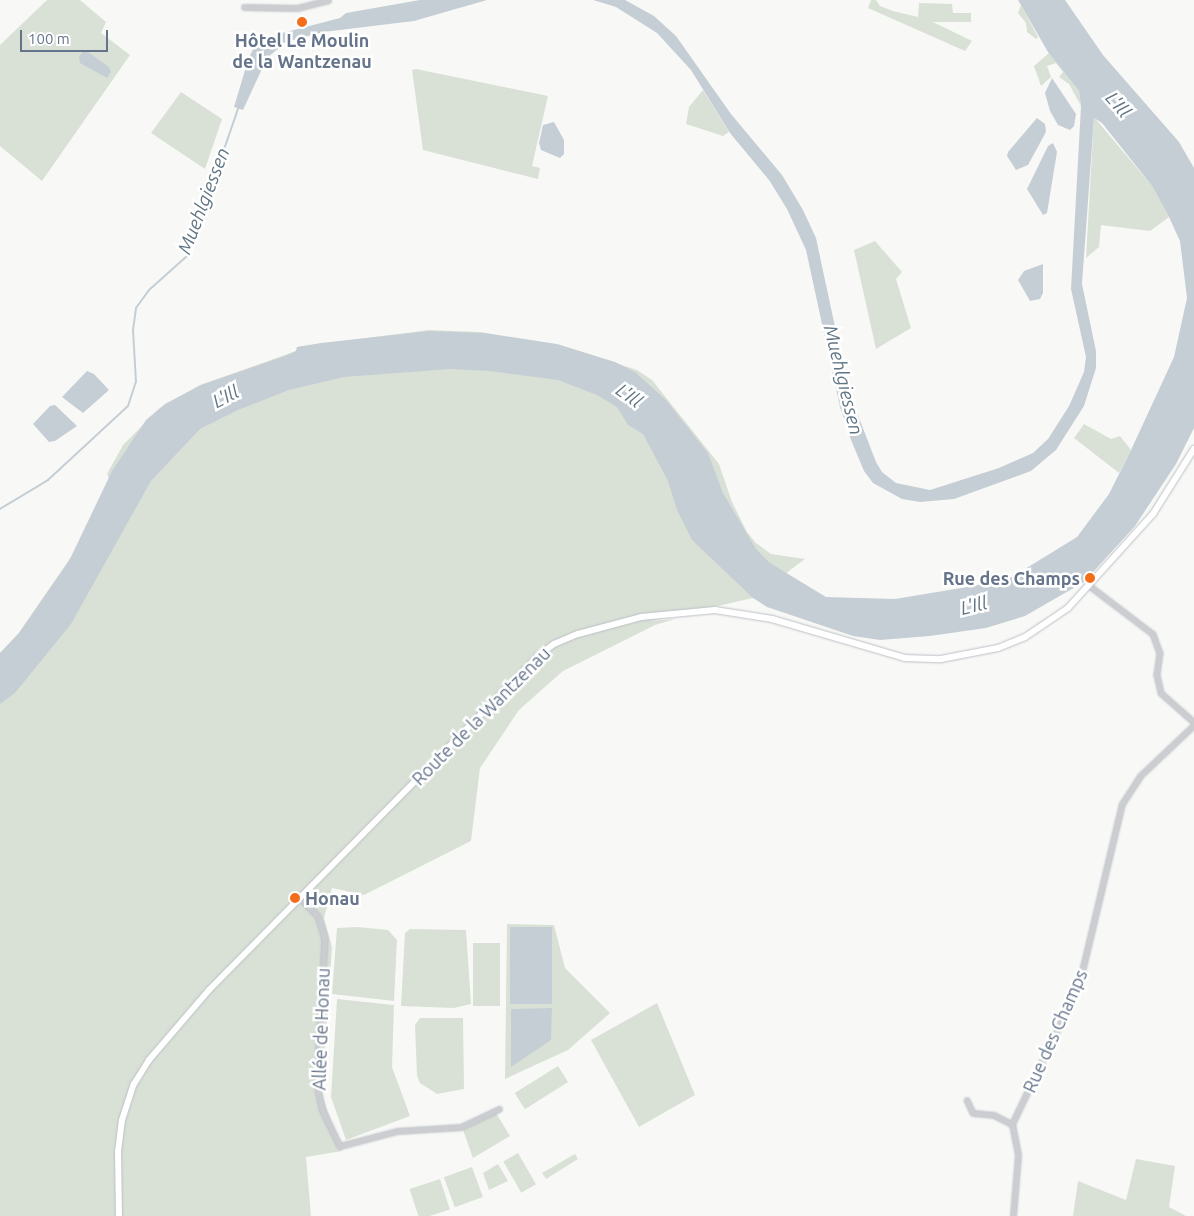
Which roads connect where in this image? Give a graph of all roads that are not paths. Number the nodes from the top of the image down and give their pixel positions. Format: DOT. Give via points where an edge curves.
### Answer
graph roads {
  1 [pos="328,0"];
  2 [pos="244,7"];
  3 [pos="1194,449"];
  4 [pos="1090,586"];
  5 [pos="1194,724"];
  6 [pos="301,899"];
  7 [pos="967,1100"];
  8 [pos="499,1109"];
  9 [pos="1012,1124"];
  10 [pos="119,1216"];
  11 [pos="1013,1216"];
  1 -- 2 [label="street" via="297,8"];
  3 -- 4 [label="main road, Route de la Wantzenau" via="1153,514"];
  4 -- 5 [label="street, Rue des Champs" via="1153,634 1160,653 1157,675 1161,693"];
  4 -- 6 [label="main road, Route de la Wantzenau" via="1053,622 1025,637 990,650 941,659 905,658 772,619 715,610 641,617 566,638 538,656"];
  5 -- 9 [label="street, Rue des Champs" via="1129,790 1122,804 1079,984"];
  6 -- 8 [label="street, Allée de Honau" via="318,916 325,939 317,1083 322,1109 340,1146 397,1131 461,1127"];
  6 -- 10 [label="main road, Route de la Wantzenau" via="209,990 149,1060 134,1084 122,1120 118,1152"];
  7 -- 9 [label="street" via="973,1113 994,1115"];
  9 -- 11 [label="street" via="1018,1155"];
}
